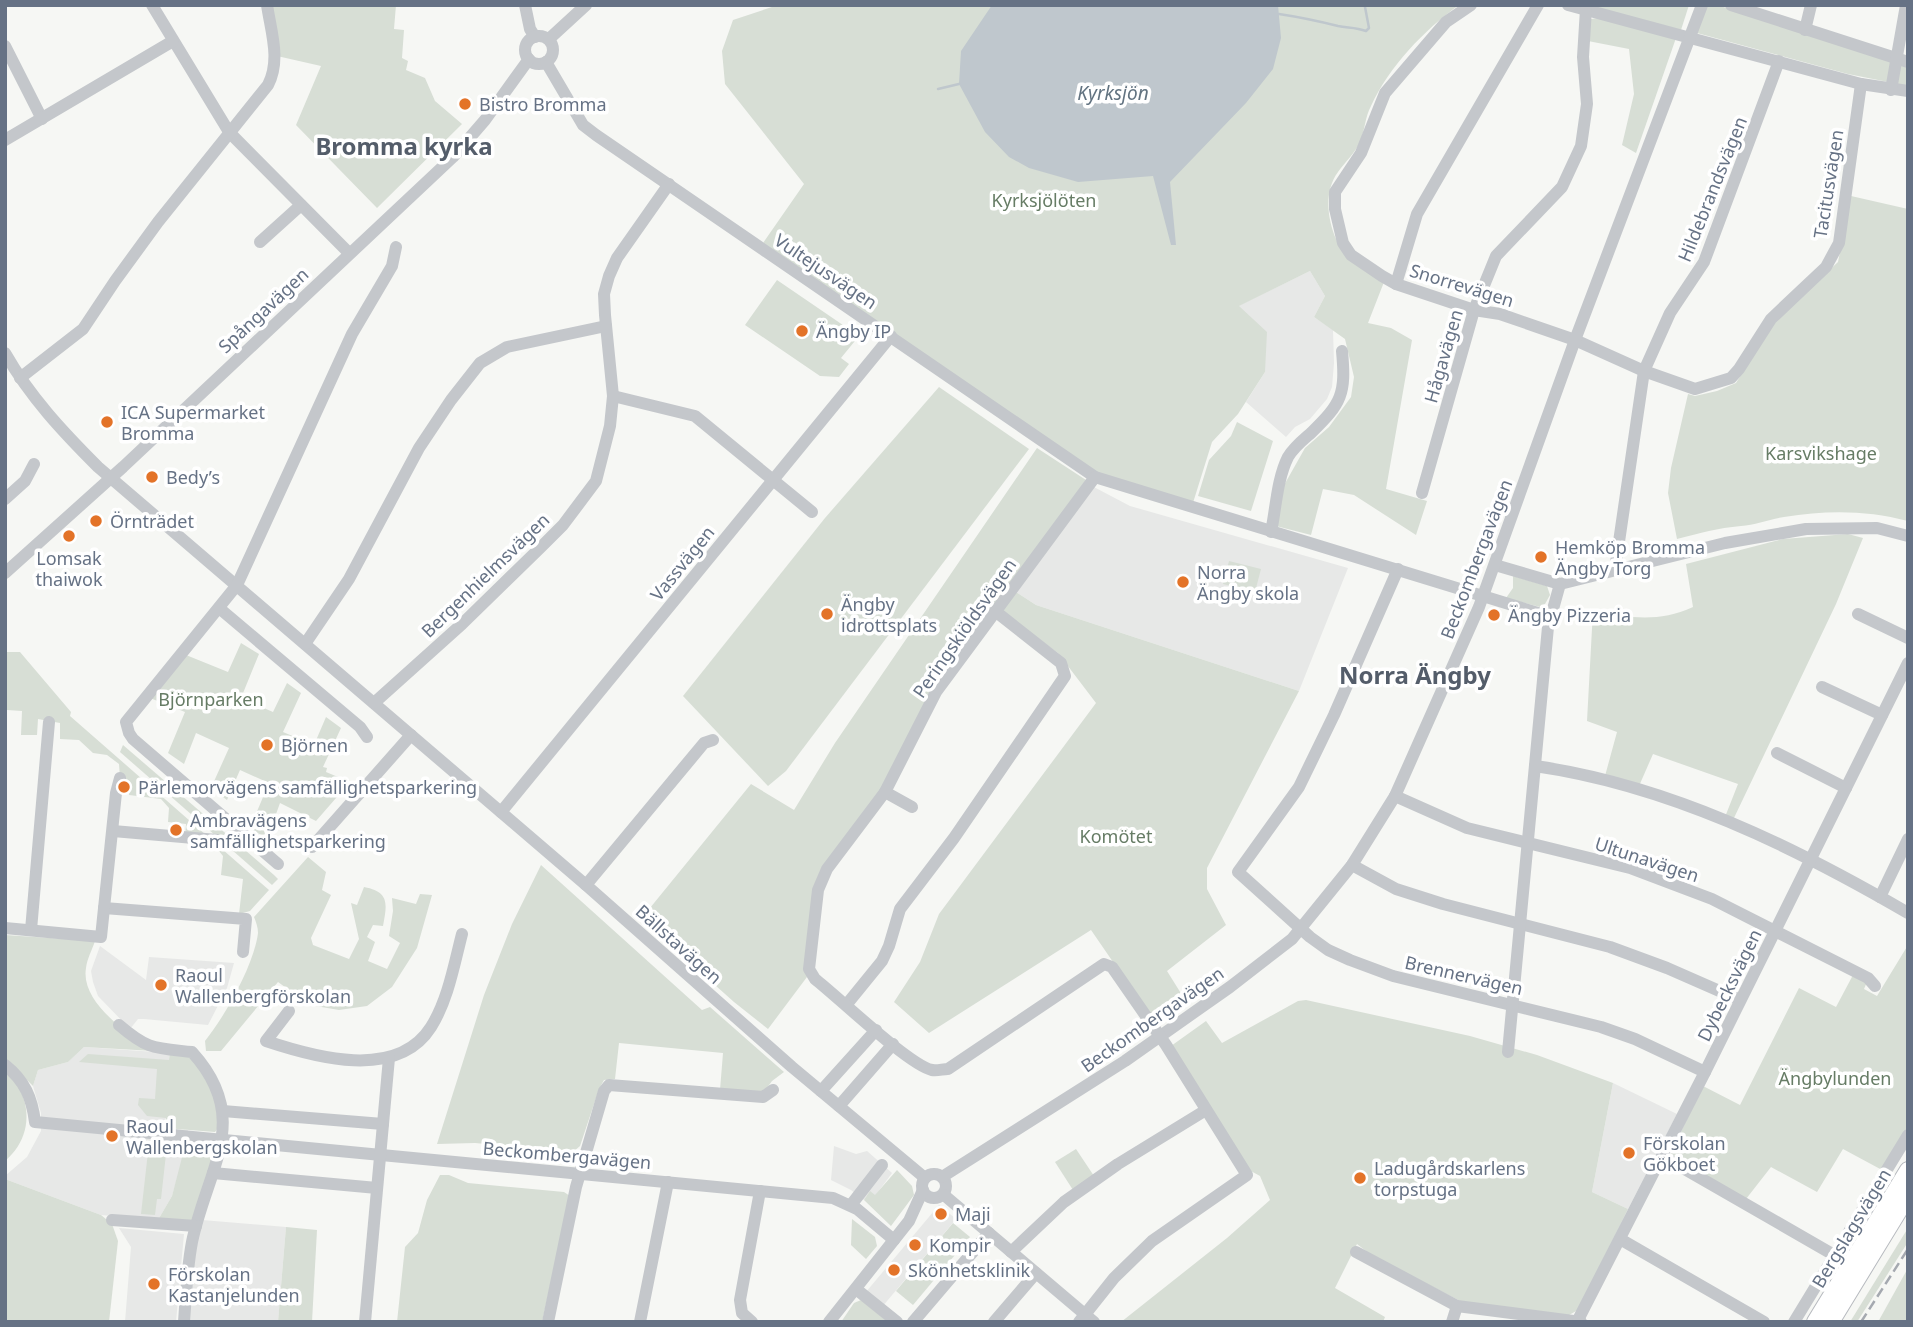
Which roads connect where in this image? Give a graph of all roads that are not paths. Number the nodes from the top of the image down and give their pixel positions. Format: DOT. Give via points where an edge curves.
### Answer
graph roads {
  1 [pos="152,5"];
  2 [pos="267,5"];
  3 [pos="525,5"];
  4 [pos="586,5"];
  5 [pos="1471,5"];
  6 [pos="1538,5"];
  7 [pos="1568,5"];
  8 [pos="1702,5"];
  9 [pos="1731,5"];
  10 [pos="1811,5"];
  11 [pos="1906,5"];
  12 [pos="1586,9"];
  13 [pos="1805,30"];
  14 [pos="535,37"];
  15 [pos="1691,37"];
  16 [pos="549,39"];
  17 [pos="173,41"];
  18 [pos="5,46"];
  19 [pos="529,59"];
  20 [pos="1779,61"];
  21 [pos="1903,61"];
  22 [pos="546,62"];
  23 [pos="1861,84"];
  24 [pos="1891,90"];
  25 [pos="1908,91"];
  26 [pos="42,119"];
  27 [pos="229,132"];
  28 [pos="5,140"];
  29 [pos="669,184"];
  30 [pos="301,205"];
  31 [pos="260,242"];
  32 [pos="396,247"];
  33 [pos="349,253"];
  34 [pos="1396,284"];
  35 [pos="1474,310"];
  36 [pos="606,326"];
  37 [pos="891,336"];
  38 [pos="1575,340"];
  39 [pos="1342,351"];
  40 [pos="5,353"];
  41 [pos="1644,371"];
  42 [pos="20,378"];
  43 [pos="613,396"];
  44 [pos="34,464"];
  45 [pos="109,477"];
  46 [pos="1095,477"];
  47 [pos="771,480"];
  48 [pos="1422,493"];
  49 [pos="5,499"];
  50 [pos="812,512"];
  51 [pos="1271,532"];
  52 [pos="1908,536"];
  53 [pos="1494,565"];
  54 [pos="1398,569"];
  55 [pos="1615,569"];
  56 [pos="5,573"];
  57 [pos="1560,584"];
  58 [pos="237,585"];
  59 [pos="1483,597"];
  60 [pos="219,608"];
  61 [pos="995,611"];
  62 [pos="1858,614"];
  63 [pos="1551,617"];
  64 [pos="1908,638"];
  65 [pos="305,644"];
  66 [pos="1908,663"];
  67 [pos="1822,687"];
  68 [pos="374,703"];
  69 [pos="1882,715"];
  70 [pos="50,722"];
  71 [pos="411,735"];
  72 [pos="368,737"];
  73 [pos="713,740"];
  74 [pos="1777,753"];
  75 [pos="1535,766"];
  76 [pos="120,778"];
  77 [pos="1846,788"];
  78 [pos="885,792"];
  79 [pos="1395,796"];
  80 [pos="912,807"];
  81 [pos="500,812"];
  82 [pos="113,831"];
  83 [pos="1908,839"];
  84 [pos="217,840"];
  85 [pos="1528,842"];
  86 [pos="312,847"];
  87 [pos="1810,860"];
  88 [pos="278,864"];
  89 [pos="1352,865"];
  90 [pos="586,885"];
  91 [pos="1881,897"];
  92 [pos="104,908"];
  93 [pos="1908,913"];
  94 [pos="1520,923"];
  95 [pos="5,928"];
  96 [pos="1302,929"];
  97 [pos="31,930"];
  98 [pos="1775,930"];
  99 [pos="462,934"];
  100 [pos="243,952"];
  101 [pos="1875,986"];
  102 [pos="1740,1000"];
  103 [pos="847,1004"];
  104 [pos="1513,1005"];
  105 [pos="289,1011"];
  106 [pos="119,1025"];
  107 [pos="876,1030"];
  108 [pos="1161,1037"];
  109 [pos="893,1044"];
  110 [pos="1508,1052"];
  111 [pos="389,1058"];
  112 [pos="5,1065"];
  113 [pos="1705,1072"];
  114 [pos="773,1090"];
  115 [pos="821,1091"];
  116 [pos="839,1106"];
  117 [pos="1206,1110"];
  118 [pos="223,1111"];
  119 [pos="383,1124"];
  120 [pos="1908,1135"];
  121 [pos="223,1141"];
  122 [pos="380,1155"];
  123 [pos="1662,1156"];
  124 [pos="882,1165"];
  125 [pos="1908,1170"];
  126 [pos="213,1173"];
  127 [pos="579,1173"];
  128 [pos="942,1177"];
  129 [pos="668,1182"];
  130 [pos="924,1184"];
  131 [pos="377,1188"];
  132 [pos="760,1191"];
  133 [pos="941,1196"];
  134 [pos="1908,1196"];
  135 [pos="851,1205"];
  136 [pos="113,1220"];
  137 [pos="909,1221"];
  138 [pos="196,1226"];
  139 [pos="989,1233"];
  140 [pos="1620,1239"];
  141 [pos="894,1240"];
  142 [pos="1011,1252"];
  143 [pos="1356,1252"];
  144 [pos="1834,1255"];
  145 [pos="1036,1273"];
  146 [pos="856,1289"];
  147 [pos="1457,1306"];
  148 [pos="549,1318"];
  149 [pos="1086,1319"];
  150 [pos="1579,1321"];
  151 [pos="184,1322"];
  152 [pos="365,1322"];
  153 [pos="562,1322"];
  154 [pos="640,1322"];
  155 [pos="752,1322"];
  156 [pos="829,1322"];
  157 [pos="897,1322"];
  158 [pos="913,1322"];
  159 [pos="995,1322"];
  160 [pos="1452,1322"];
  161 [pos="1764,1322"];
  162 [pos="1794,1322"];
  163 [pos="1815,1322"];
  164 [pos="1831,1322"];
  1 -- 17 [label="street"];
  2 -- 27 [label="street" via="274,73"];
  3 -- 14 [label="street"];
  4 -- 16 [label="street"];
  5 -- 34 [label="street, Snorrevägen" via="1446,22 1385,93 1361,153 1335,192 1343,243 1351,255"];
  6 -- 34 [label="street" via="1418,214"];
  7 -- 12 [label="street"];
  8 -- 15 [label="street, Beckombergavägen"];
  9 -- 13 [label="street"];
  10 -- 13 [label="street"];
  11 -- 21 [label="street"];
  12 -- 15 [label="street"];
  12 -- 35 [label="street, Hågavägen" via="1583,57 1587,104 1581,146 1562,187 1496,256"];
  13 -- 21 [label="street"];
  14 -- 16 [label="street"];
  14 -- 19 [label="street" via="525,50"];
  15 -- 20 [label="street"];
  15 -- 38 [label="street, Beckombergavägen"];
  16 -- 22 [label="street" via="553,51"];
  17 -- 26 [label="street"];
  17 -- 27 [label="street"];
  18 -- 26 [label="street"];
  19 -- 22 [label="street" via="537,64"];
  19 -- 33 [label="street, Spångavägen" via="453,157"];
  20 -- 23 [label="street"];
  20 -- 41 [label="street, Hildebrandsvägen" via="1704,261 1670,313"];
  21 -- 24 [label="street"];
  22 -- 29 [label="street, Vultejusvägen" via="583,125"];
  23 -- 24 [label="street"];
  23 -- 41 [label="street, Tacitusvägen" via="1839,243 1826,267 1771,319 1731,378 1695,389"];
  24 -- 25 [label="street"];
  26 -- 28 [label="street"];
  27 -- 30 [label="street"];
  27 -- 42 [label="street" via="83,329"];
  29 -- 36 [label="street, Bergenhielmsvägen" via="609,276 604,294"];
  29 -- 37 [label="street, Vultejusvägen"];
  30 -- 31 [label="street"];
  30 -- 33 [label="street"];
  32 -- 58 [label="street" via="392,266 352,334"];
  33 -- 45 [label="street, Spångavägen"];
  34 -- 35 [label="street, Snorrevägen"];
  35 -- 38 [label="street, Snorrevägen" via="1500,314"];
  35 -- 48 [label="street, Hågavägen"];
  36 -- 43 [label="street, Bergenhielmsvägen"];
  36 -- 65 [label="street" via="507,347 481,363 419,448 349,579"];
  37 -- 46 [label="street, Vultejusvägen"];
  37 -- 47 [label="street, Vassvägen"];
  38 -- 41 [label="street, Tacitusvägen"];
  38 -- 53 [label="street, Beckombergavägen"];
  39 -- 51 [label="street" via="1341,397 1289,455"];
  40 -- 42 [label="street, Bällstavägen"];
  41 -- 55 [label="street, Hildebrandsvägen"];
  42 -- 45 [label="street, Bällstavägen" via="58,427"];
  43 -- 47 [label="street" via="695,416"];
  43 -- 68 [label="street, Bergenhielmsvägen" via="596,481 563,525"];
  44 -- 49 [label="street" via="25,481"];
  45 -- 56 [label="street, Spångavägen"];
  45 -- 58 [label="street, Bällstavägen"];
  46 -- 51 [label="street, Vultejusvägen"];
  46 -- 61 [label="street, Peringskiöldsvägen"];
  47 -- 50 [label="street"];
  47 -- 81 [label="street, Vassvägen"];
  51 -- 54 [label="street, Vultejusvägen"];
  52 -- 55 [label="street" via="1877,528 1806,529"];
  53 -- 57 [label="street"];
  53 -- 59 [label="street, Beckombergavägen"];
  54 -- 59 [label="street, Vultejusvägen"];
  54 -- 96 [label="street, Brennervägen" via="1299,787 1238,872"];
  55 -- 57 [label="street"];
  57 -- 63 [label="street"];
  58 -- 60 [label="street"];
  58 -- 65 [label="street, Bällstavägen"];
  59 -- 63 [label="street, Vultejusvägen"];
  59 -- 79 [label="street, Beckombergavägen"];
  60 -- 72 [label="street"];
  60 -- 88 [label="street" via="126,722 133,739"];
  61 -- 78 [label="street, Peringskiöldsvägen" via="936,692"];
  61 -- 103 [label="street" via="1061,663 1065,676 900,909 890,946"];
  62 -- 64 [label="street"];
  63 -- 75 [label="street"];
  65 -- 68 [label="street, Bällstavägen"];
  66 -- 69 [label="street, Dybecksvägen"];
  67 -- 69 [label="street"];
  68 -- 71 [label="street, Bällstavägen"];
  69 -- 77 [label="street, Dybecksvägen"];
  70 -- 97 [label="street"];
  71 -- 81 [label="street, Bällstavägen"];
  71 -- 86 [label="street"];
  73 -- 90 [label="street" via="704,743"];
  74 -- 77 [label="street"];
  75 -- 85 [label="street"];
  75 -- 87 [label="street" via="1663,797"];
  76 -- 82 [label="street"];
  77 -- 87 [label="street, Dybecksvägen"];
  78 -- 80 [label="street"];
  78 -- 103 [label="street, Peringskiöldsvägen" via="827,869 818,890 809,969"];
  79 -- 85 [label="street, Ultunavägen" via="1467,828"];
  79 -- 89 [label="street, Beckombergavägen"];
  81 -- 90 [label="street, Bällstavägen"];
  82 -- 84 [label="street"];
  82 -- 92 [label="street"];
  83 -- 91 [label="street"];
  85 -- 94 [label="street"];
  85 -- 98 [label="street, Ultunavägen" via="1630,868 1712,899"];
  87 -- 91 [label="street"];
  87 -- 98 [label="street, Dybecksvägen"];
  89 -- 94 [label="street" via="1421,898"];
  89 -- 96 [label="street, Beckombergavägen"];
  90 -- 115 [label="street, Bällstavägen"];
  91 -- 93 [label="street"];
  92 -- 97 [label="street" via="101,937"];
  92 -- 100 [label="street" via="246,919"];
  94 -- 102 [label="street" via="1610,947"];
  94 -- 104 [label="street"];
  95 -- 97 [label="street"];
  96 -- 104 [label="street, Brennervägen" via="1328,950 1370,968"];
  96 -- 108 [label="street, Beckombergavägen"];
  98 -- 101 [label="street, Ultunavägen" via="1868,978"];
  98 -- 102 [label="street, Dybecksvägen"];
  99 -- 111 [label="street" via="443,1004 430,1029"];
  102 -- 113 [label="street, Dybecksvägen"];
  103 -- 107 [label="street, Peringskiöldsvägen"];
  104 -- 110 [label="street"];
  104 -- 113 [label="street, Brennervägen" via="1601,1027"];
  105 -- 111 [label="street" via="266,1041 339,1059"];
  106 -- 118 [label="street" via="154,1048 192,1052 212,1075"];
  107 -- 109 [label="street, Peringskiöldsvägen"];
  107 -- 115 [label="street"];
  108 -- 109 [label="street, Peringskiöldsvägen" via="1112,967 1104,964 948,1069 921,1066"];
  108 -- 117 [label="street"];
  108 -- 128 [label="street, Beckombergavägen"];
  109 -- 116 [label="street"];
  111 -- 119 [label="street"];
  112 -- 121 [label="street, Beckombergavägen" via="29,1092 35,1122"];
  113 -- 123 [label="street, Dybecksvägen"];
  114 -- 127 [label="street" via="763,1097 609,1085"];
  115 -- 116 [label="street, Bällstavägen"];
  116 -- 130 [label="street, Bällstavägen"];
  117 -- 142 [label="street" via="1063,1202"];
  117 -- 149 [label="street" via="1247,1175 1152,1241 1114,1278"];
  118 -- 119 [label="street"];
  118 -- 121 [label="street"];
  119 -- 122 [label="street"];
  120 -- 144 [label="street, Bergslagsvägen"];
  121 -- 122 [label="street, Beckombergavägen"];
  121 -- 126 [label="street"];
  122 -- 127 [label="street, Beckombergavägen"];
  122 -- 131 [label="street"];
  123 -- 140 [label="street, Dybecksvägen"];
  123 -- 144 [label="street"];
  124 -- 135 [label="street"];
  125 -- 163 [label="main road, Bergslagsvägen"];
  126 -- 131 [label="street"];
  126 -- 138 [label="street"];
  127 -- 129 [label="street, Beckombergavägen"];
  127 -- 148 [label="street"];
  128 -- 130 [label="street" via="934,1174"];
  128 -- 133 [label="street" via="947,1185"];
  129 -- 132 [label="street, Beckombergavägen"];
  129 -- 154 [label="street"];
  130 -- 133 [label="street, Bällstavägen" via="928,1197"];
  130 -- 137 [label="street"];
  131 -- 152 [label="street"];
  132 -- 135 [label="street, Beckombergavägen" via="834,1198"];
  132 -- 155 [label="street" via="740,1300 742,1313"];
  133 -- 137 [label="street"];
  133 -- 139 [label="street, Bällstavägen"];
  134 -- 164 [label="main road, Bergslagsvägen"];
  135 -- 141 [label="street, Beckombergavägen"];
  136 -- 138 [label="street"];
  137 -- 141 [label="street"];
  138 -- 151 [label="street"];
  139 -- 142 [label="street, Bällstavägen"];
  139 -- 158 [label="street"];
  140 -- 150 [label="street, Dybecksvägen"];
  140 -- 161 [label="street"];
  141 -- 146 [label="street"];
  142 -- 145 [label="street, Bällstavägen"];
  143 -- 147 [label="street"];
  144 -- 162 [label="street, Bergslagsvägen"];
  145 -- 149 [label="street, Bällstavägen"];
  145 -- 159 [label="street"];
  146 -- 156 [label="street"];
  146 -- 157 [label="street"];
  147 -- 150 [label="street"];
  147 -- 160 [label="street"];
  148 -- 153 [label="street"];
}
